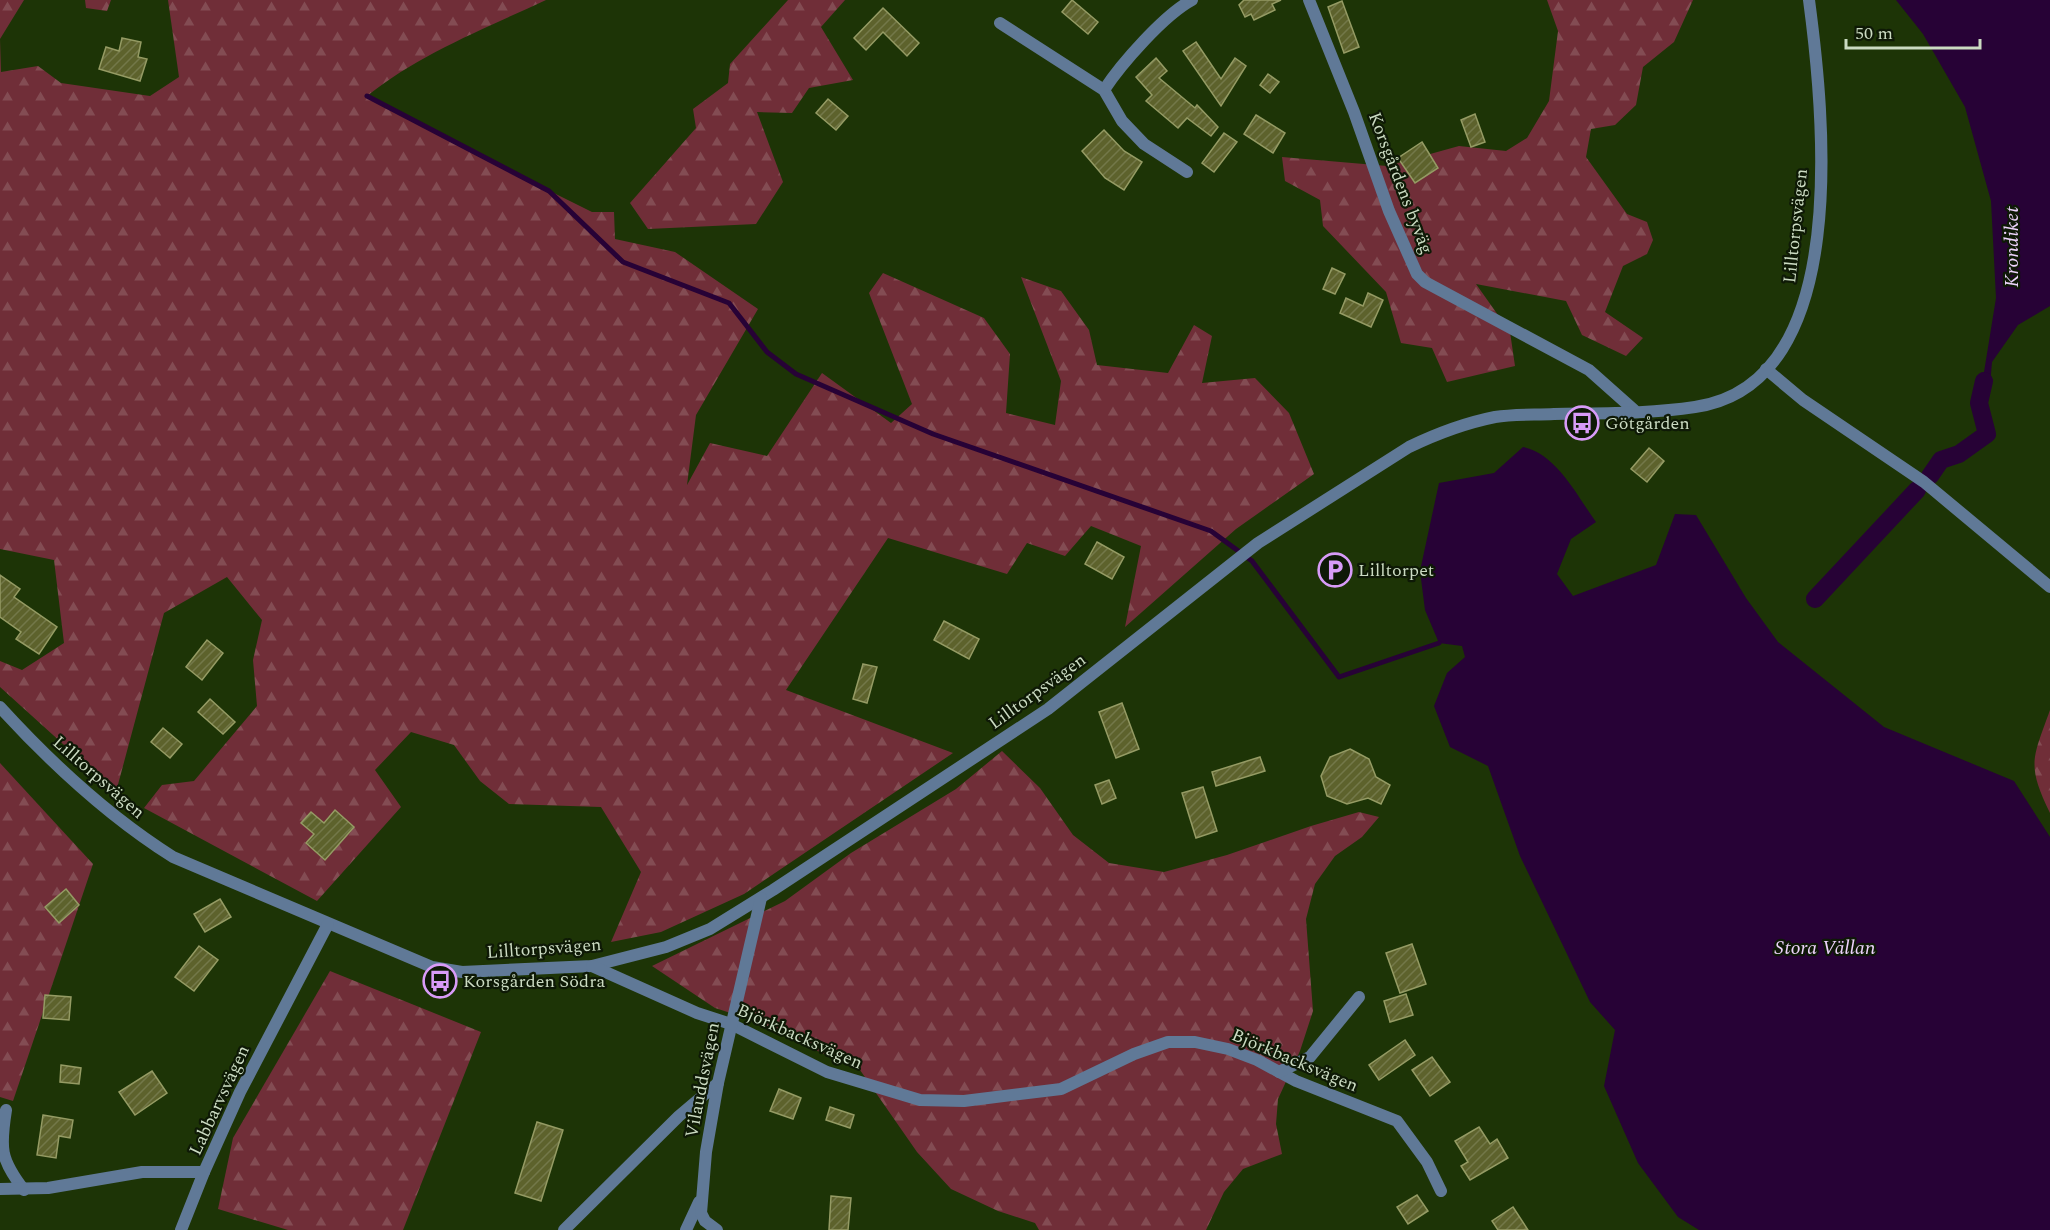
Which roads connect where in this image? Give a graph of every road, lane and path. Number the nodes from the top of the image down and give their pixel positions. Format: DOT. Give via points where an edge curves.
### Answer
graph roads {
  1 [pos="1192,0"];
  2 [pos="1309,0"];
  3 [pos="1809,0"];
  4 [pos="1000,23"];
  5 [pos="1104,90"];
  6 [pos="1187,172"];
  7 [pos="1766,369"];
  8 [pos="1634,410"];
  9 [pos="2050,587"];
  10 [pos="0,708"];
  11 [pos="761,898"];
  12 [pos="328,924"];
  13 [pos="592,966"];
  14 [pos="1359,997"];
  15 [pos="731,1024"];
  16 [pos="1279,1072"];
  17 [pos="718,1083"];
  18 [pos="6,1110"];
  19 [pos="204,1173"];
  20 [pos="0,1189"];
  21 [pos="24,1190"];
  22 [pos="1441,1191"];
  23 [pos="701,1198"];
  24 [pos="181,1230"];
  25 [pos="564,1230"];
  26 [pos="686,1230"];
  27 [pos="717,1230"];
  1 -- 5 [label="street" via="1147,40"];
  2 -- 8 [label="street, Korsgårdens byväg" via="1417,274 1425,282 1589,370"];
  3 -- 7 [label="street, Lilltorpsvägen" via="1821,122 1816,241 1806,296 1795,326 1782,351"];
  4 -- 5 [label="street"];
  5 -- 6 [label="street" via="1122,121 1144,144"];
  7 -- 8 [label="street, Lilltorpsvägen" via="1742,390 1711,404"];
  7 -- 9 [label="street" via="1803,400 1924,482"];
  8 -- 11 [label="street, Lilltorpsvägen" via="1496,417 1434,435 1409,447 1258,543 1048,709"];
  10 -- 12 [label="street, Lilltorpsvägen" via="64,773 144,839 192,867"];
  11 -- 13 [label="street, Lilltorpsvägen" via="685,941"];
  11 -- 15 [label="street, Vilauddsvägen"];
  12 -- 13 [label="street, Lilltorpsvägen" via="432,967 462,972"];
  12 -- 19 [label="street, Labbarvsvägen" via="240,1092"];
  13 -- 15 [label="street, Björkbacksvägen"];
  14 -- 16 [label="street" via="1310,1057"];
  15 -- 16 [label="street, Björkbacksvägen" via="827,1072 920,1100 964,1101 1062,1089 1134,1054 1178,1041 1228,1049"];
  15 -- 17 [label="street, Vilauddsvägen"];
  16 -- 22 [label="street, Björkbacksvägen" via="1397,1121 1427,1162"];
  17 -- 23 [label="street, Vilauddsvägen"];
  17 -- 25 [label="street" via="679,1116"];
  18 -- 21 [label="street" via="1,1153"];
  19 -- 21 [label="street, Labbarvsvägen" via="142,1172"];
  19 -- 24 [label="street"];
  20 -- 21 [label="street, Labbarvsvägen"];
  23 -- 26 [label="street"];
  23 -- 27 [label="street, Vilauddsvägen" via="705,1221"];
}
